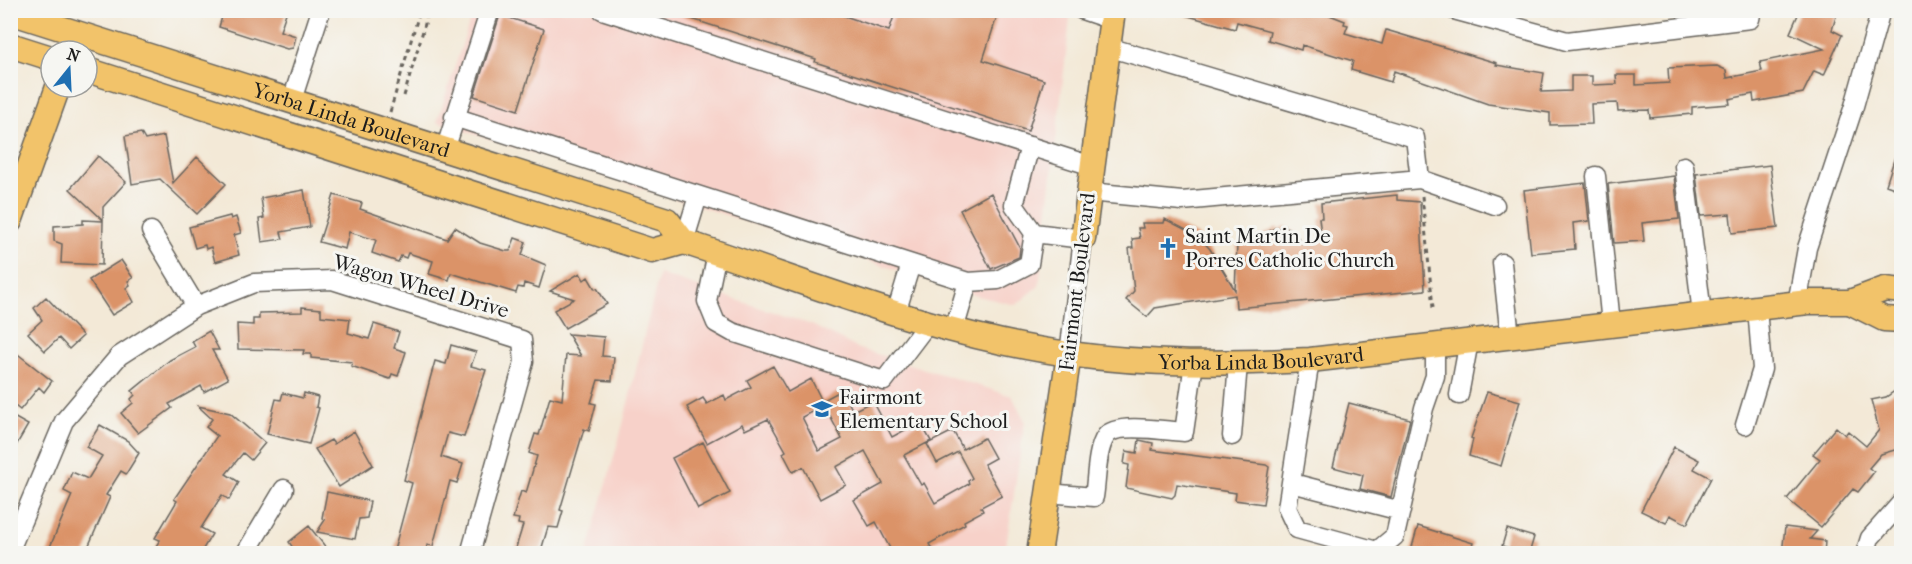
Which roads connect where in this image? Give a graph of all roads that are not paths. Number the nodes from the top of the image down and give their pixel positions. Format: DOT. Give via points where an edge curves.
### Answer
graph roads {
  1 [pos="321,10"];
  2 [pos="490,10"];
  3 [pos="602,10"];
  4 [pos="1082,10"];
  5 [pos="1454,10"];
  6 [pos="1881,10"];
  7 [pos="10,12"];
  8 [pos="1112,15"];
  9 [pos="1751,15"];
  10 [pos="67,39"];
  11 [pos="10,45"];
  12 [pos="1108,47"];
  13 [pos="99,49"];
  14 [pos="39,54"];
  15 [pos="99,74"];
  16 [pos="54,99"];
  17 [pos="292,100"];
  18 [pos="454,117"];
  19 [pos="389,132"];
  20 [pos="1030,146"];
  21 [pos="445,150"];
  22 [pos="1092,166"];
  23 [pos="1684,166"];
  24 [pos="384,167"];
  25 [pos="1596,176"];
  26 [pos="1420,179"];
  27 [pos="1089,192"];
  28 [pos="698,196"];
  29 [pos="1495,205"];
  30 [pos="10,221"];
  31 [pos="151,231"];
  32 [pos="1034,233"];
  33 [pos="1083,239"];
  34 [pos="684,242"];
  35 [pos="717,253"];
  36 [pos="1502,263"];
  37 [pos="911,264"];
  38 [pos="968,282"];
  39 [pos="1902,291"];
  40 [pos="1850,302"];
  41 [pos="1797,304"];
  42 [pos="196,306"];
  43 [pos="1757,308"];
  44 [pos="896,313"];
  45 [pos="1702,314"];
  46 [pos="1902,320"];
  47 [pos="928,323"];
  48 [pos="1611,324"];
  49 [pos="954,330"];
  50 [pos="1510,337"];
  51 [pos="1469,341"];
  52 [pos="1435,344"];
  53 [pos="1069,354"];
  54 [pos="1310,360"];
  55 [pos="1194,363"];
  56 [pos="1238,364"];
  57 [pos="1459,395"];
  58 [pos="1745,425"];
  59 [pos="1232,436"];
  60 [pos="1292,483"];
  61 [pos="284,489"];
  62 [pos="1048,493"];
  63 [pos="1902,502"];
  64 [pos="18,507"];
  65 [pos="1401,511"];
  66 [pos="10,550"];
  67 [pos="245,554"];
  68 [pos="470,554"];
  69 [pos="1039,554"];
  70 [pos="1865,554"];
  1 -- 17 [label="street"];
  2 -- 18 [label="street"];
  3 -- 20 [label="street"];
  4 -- 8 [label="street"];
  5 -- 9 [label="street" via="1567,41"];
  6 -- 41 [label="street" via="1807,248"];
  7 -- 10 [label="main road, Yorba Linda Boulevard"];
  8 -- 12 [label="main road, Fairmont Boulevard"];
  11 -- 14 [label="main road"];
  12 -- 22 [label="main road, Fairmont Boulevard"];
  12 -- 26 [label="street" via="1415,138"];
  13 -- 17 [label="main road, Yorba Linda Boulevard"];
  15 -- 24 [label="main road, Yorba Linda Boulevard"];
  16 -- 30 [label="main road"];
  17 -- 19 [label="main road, Yorba Linda Boulevard"];
  18 -- 21 [label="street"];
  18 -- 28 [label="street"];
  19 -- 21 [label="main road, Yorba Linda Boulevard"];
  19 -- 24 [label="main road"];
  20 -- 22 [label="street"];
  20 -- 32 [label="street" via="1014,205"];
  21 -- 34 [label="main road, Yorba Linda Boulevard" via="666,220"];
  22 -- 27 [label="main road, Fairmont Boulevard"];
  23 -- 45 [label="street"];
  24 -- 34 [label="main road, Yorba Linda Boulevard" via="652,251"];
  25 -- 48 [label="street"];
  26 -- 27 [label="street" via="1182,201"];
  26 -- 29 [label="street"];
  27 -- 33 [label="main road, Fairmont Boulevard"];
  28 -- 34 [label="street"];
  28 -- 37 [label="street"];
  31 -- 42 [label="street"];
  32 -- 33 [label="street"];
  32 -- 38 [label="street" via="1029,264 998,280"];
  33 -- 53 [label="street, Fairmont Boulevard"];
  34 -- 35 [label="main road, Yorba Linda Boulevard"];
  35 -- 44 [label="main road, Yorba Linda Boulevard"];
  35 -- 47 [label="street" via="707,302 716,323 732,332 884,381"];
  36 -- 50 [label="street"];
  37 -- 38 [label="street"];
  37 -- 44 [label="street"];
  38 -- 49 [label="street"];
  39 -- 40 [label="main road, Yorba Linda Boulevard" via="1885,289"];
  40 -- 41 [label="main road, Yorba Linda Boulevard"];
  40 -- 46 [label="main road, Yorba Linda Boulevard" via="1884,319"];
  41 -- 43 [label="main road, Yorba Linda Boulevard"];
  42 -- 64 [label="street, Wagon Wheel Drive" via="119,356 64,421"];
  42 -- 68 [label="street, Wagon Wheel Drive" via="254,283 332,280 522,340 524,362"];
  43 -- 45 [label="main road, Yorba Linda Boulevard"];
  43 -- 58 [label="street" via="1762,369"];
  44 -- 47 [label="main road, Yorba Linda Boulevard"];
  45 -- 48 [label="main road, Yorba Linda Boulevard"];
  47 -- 49 [label="main road, Yorba Linda Boulevard"];
  48 -- 50 [label="main road, Yorba Linda Boulevard"];
  49 -- 53 [label="main road, Yorba Linda Boulevard"];
  50 -- 51 [label="main road, Yorba Linda Boulevard"];
  51 -- 52 [label="main road, Yorba Linda Boulevard"];
  51 -- 57 [label="street"];
  52 -- 54 [label="main road, Yorba Linda Boulevard"];
  52 -- 65 [label="street" via="1435,376"];
  53 -- 55 [label="main road, Yorba Linda Boulevard"];
  53 -- 62 [label="main road, Fairmont Boulevard"];
  54 -- 56 [label="main road, Yorba Linda Boulevard"];
  54 -- 60 [label="street"];
  55 -- 56 [label="main road, Yorba Linda Boulevard"];
  55 -- 62 [label="street" via="1184,432 1116,428 1102,444 1094,496"];
  56 -- 59 [label="street"];
  60 -- 65 [label="street"];
  60 -- 65 [label="street" via="1287,508 1297,529 1377,551 1395,536"];
  61 -- 67 [label="street"];
  62 -- 69 [label="main road, Fairmont Boulevard"];
  63 -- 70 [label="street" via="1870,538"];
  64 -- 66 [label="street, Wagon Wheel Drive"];
}
